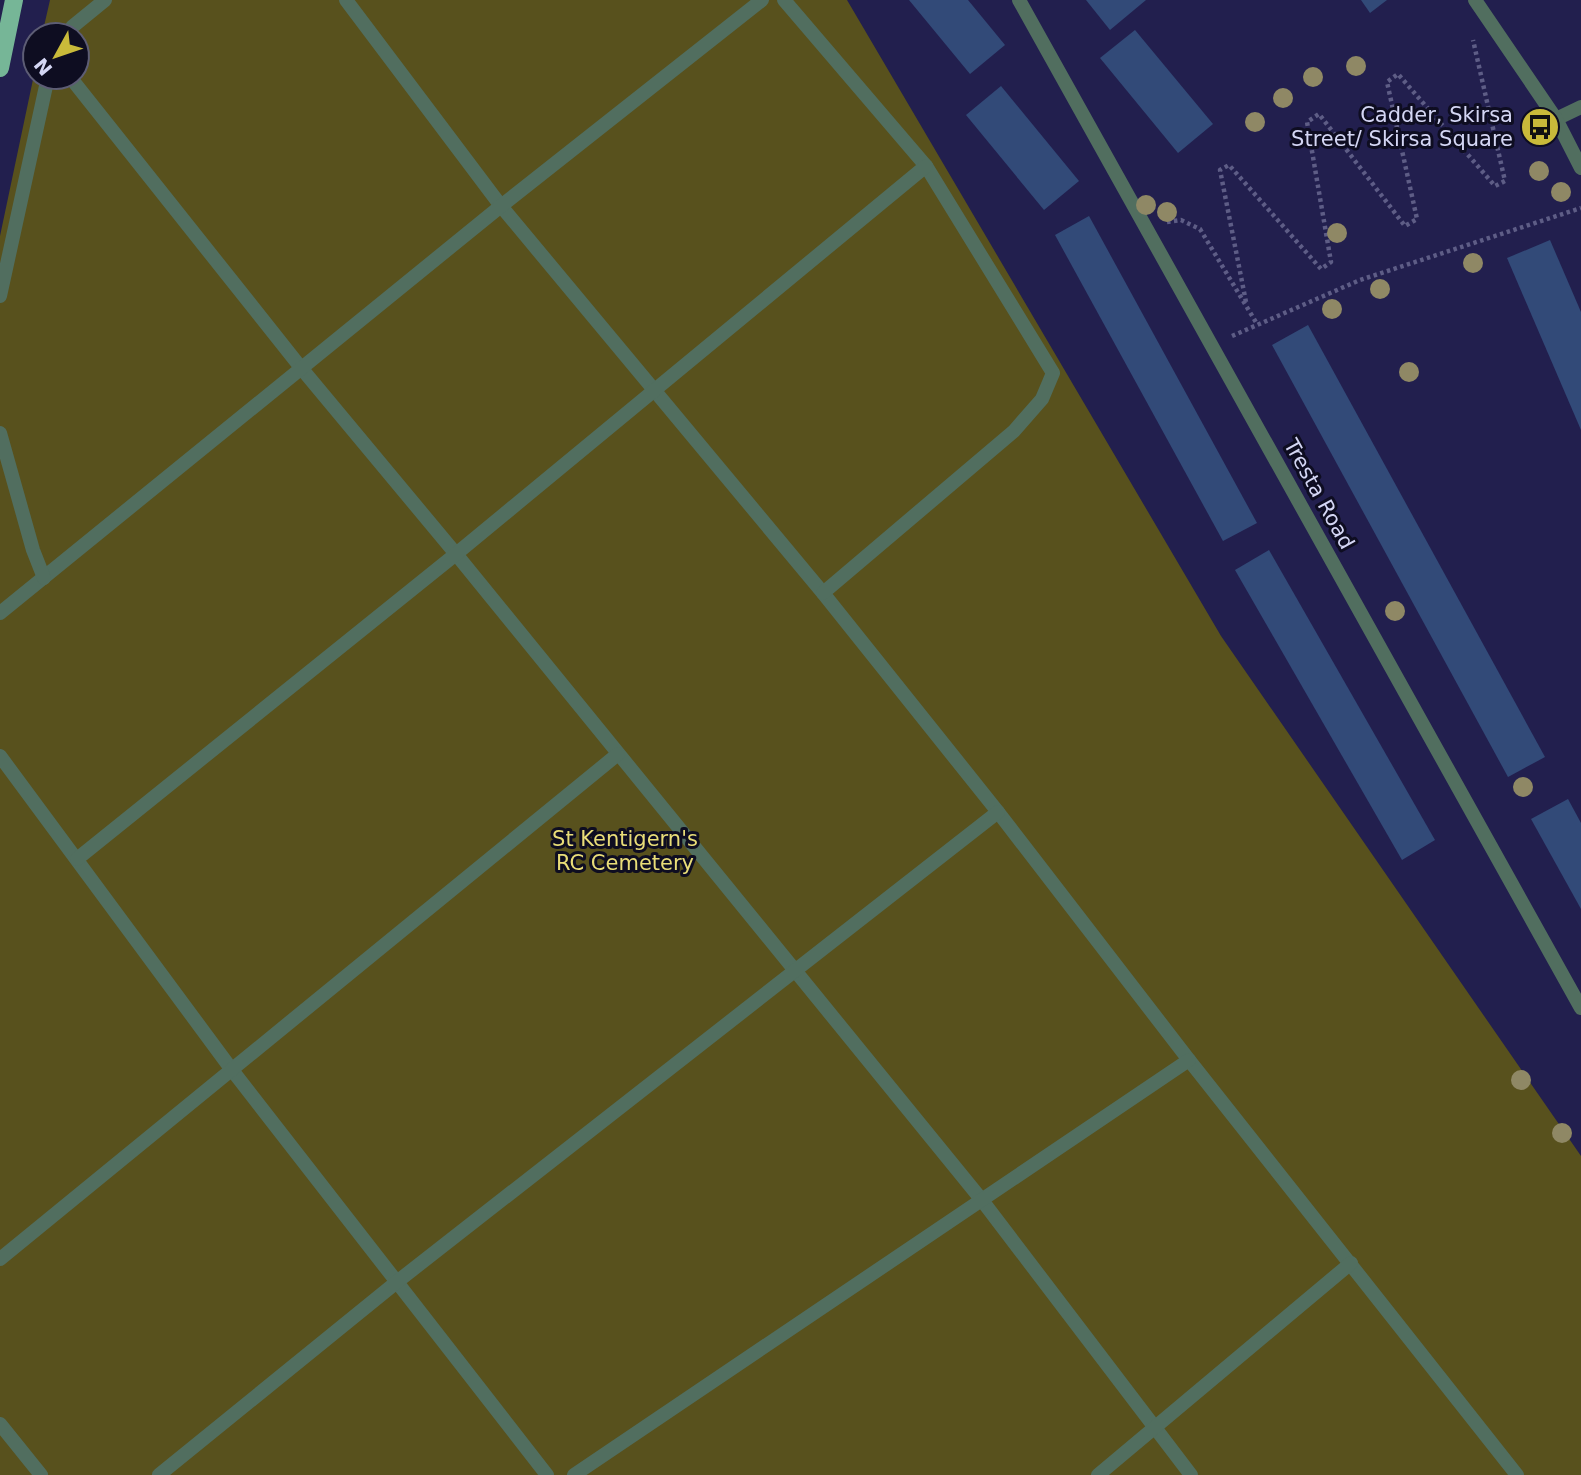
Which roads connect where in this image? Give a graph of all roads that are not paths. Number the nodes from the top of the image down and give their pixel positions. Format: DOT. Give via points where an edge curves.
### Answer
graph roads {
  1 [pos="14,0"];
  2 [pos="105,0"];
  3 [pos="346,0"];
  4 [pos="762,0"];
  5 [pos="784,0"];
  6 [pos="1020,0"];
  7 [pos="1475,0"];
  8 [pos="79,21"];
  9 [pos="0,68"];
  10 [pos="45,91"];
  11 [pos="81,91"];
  12 [pos="1581,107"];
  13 [pos="1556,119"];
  14 [pos="926,166"];
  15 [pos="1581,169"];
  16 [pos="501,206"];
  17 [pos="0,296"];
  18 [pos="302,369"];
  19 [pos="654,389"];
  20 [pos="0,433"];
  21 [pos="456,554"];
  22 [pos="44,578"];
  23 [pos="823,593"];
  24 [pos="0,613"];
  25 [pos="618,754"];
  26 [pos="0,757"];
  27 [pos="998,812"];
  28 [pos="77,859"];
  29 [pos="795,971"];
  30 [pos="1581,1008"];
  31 [pos="1189,1060"];
  32 [pos="232,1070"];
  33 [pos="981,1199"];
  34 [pos="0,1259"];
  35 [pos="1351,1263"];
  36 [pos="398,1281"];
  37 [pos="0,1424"];
  38 [pos="1154,1428"];
  39 [pos="41,1475"];
  40 [pos="159,1475"];
  41 [pos="547,1475"];
  42 [pos="574,1475"];
  43 [pos="1098,1475"];
  44 [pos="1191,1475"];
  45 [pos="1517,1475"];
  1 -- 9 [label="main road"];
  2 -- 8 [label="street"];
  3 -- 16 [label="street"];
  4 -- 16 [label="street"];
  5 -- 14 [label="street"];
  6 -- 30 [label="street, Tresta Road"];
  7 -- 13 [label="street"];
  10 -- 17 [label="street"];
  11 -- 18 [label="street"];
  12 -- 13 [label="street"];
  13 -- 15 [label="street"];
  14 -- 19 [label="street"];
  14 -- 23 [label="street" via="1053,373 1042,399 1014,431"];
  16 -- 18 [label="street"];
  16 -- 19 [label="street"];
  18 -- 21 [label="street"];
  18 -- 22 [label="street"];
  19 -- 21 [label="street"];
  19 -- 23 [label="street"];
  20 -- 22 [label="street"];
  21 -- 25 [label="street"];
  21 -- 28 [label="street"];
  22 -- 24 [label="street"];
  23 -- 27 [label="street"];
  25 -- 29 [label="street"];
  25 -- 32 [label="street"];
  26 -- 28 [label="street"];
  27 -- 29 [label="street"];
  27 -- 31 [label="street"];
  28 -- 32 [label="street"];
  29 -- 33 [label="street"];
  29 -- 36 [label="street"];
  31 -- 33 [label="street"];
  31 -- 35 [label="street"];
  32 -- 34 [label="street"];
  32 -- 36 [label="street"];
  33 -- 38 [label="street"];
  33 -- 42 [label="street"];
  35 -- 38 [label="street"];
  35 -- 45 [label="street"];
  36 -- 40 [label="street"];
  36 -- 41 [label="street"];
  37 -- 39 [label="street"];
  38 -- 43 [label="street"];
  38 -- 44 [label="street"];
}
